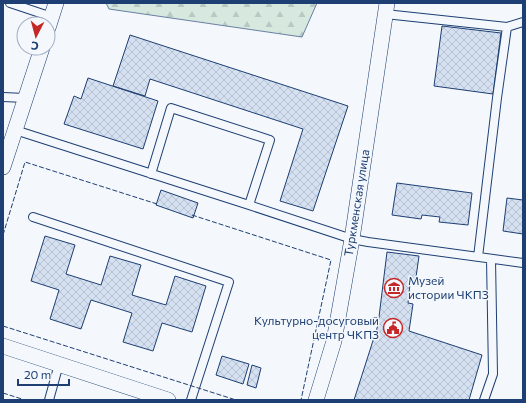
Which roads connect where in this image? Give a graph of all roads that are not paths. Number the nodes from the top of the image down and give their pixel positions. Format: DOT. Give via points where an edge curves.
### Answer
graph roads {
  1 [pos="10,3"];
  2 [pos="386,9"];
  3 [pos="52,16"];
  4 [pos="523,22"];
  5 [pos="507,27"];
  6 [pos="39,56"];
  7 [pos="3,97"];
  8 [pos="26,98"];
  9 [pos="15,130"];
  10 [pos="3,167"];
  11 [pos="151,174"];
  12 [pos="249,205"];
  13 [pos="33,218"];
  14 [pos="352,239"];
  15 [pos="478,257"];
  16 [pos="491,259"];
  17 [pos="523,263"];
  18 [pos="3,346"];
  19 [pos="59,364"];
  20 [pos="49,400"];
  21 [pos="168,400"];
  22 [pos="191,400"];
  23 [pos="316,400"];
  24 [pos="486,400"];
  1 -- 3 [label="lane"];
  2 -- 5 [label="lane"];
  2 -- 14 [label="street, Туркменская улица"];
  4 -- 5 [label="lane"];
  5 -- 15 [label="lane"];
  6 -- 8 [label="street"];
  7 -- 8 [label="lane"];
  8 -- 9 [label="street"];
  9 -- 10 [label="street"];
  9 -- 11 [label="lane"];
  11 -- 12 [label="lane"];
  11 -- 12 [label="lane" via="172,108 270,140"];
  12 -- 14 [label="lane"];
  13 -- 22 [label="lane" via="229,282"];
  14 -- 15 [label="lane"];
  14 -- 23 [label="street, Туркменская улица" via="334,341"];
  15 -- 16 [label="lane"];
  16 -- 17 [label="lane"];
  16 -- 24 [label="lane" via="493,374"];
  18 -- 19 [label="street"];
  19 -- 20 [label="lane"];
  19 -- 21 [label="street"];
}
